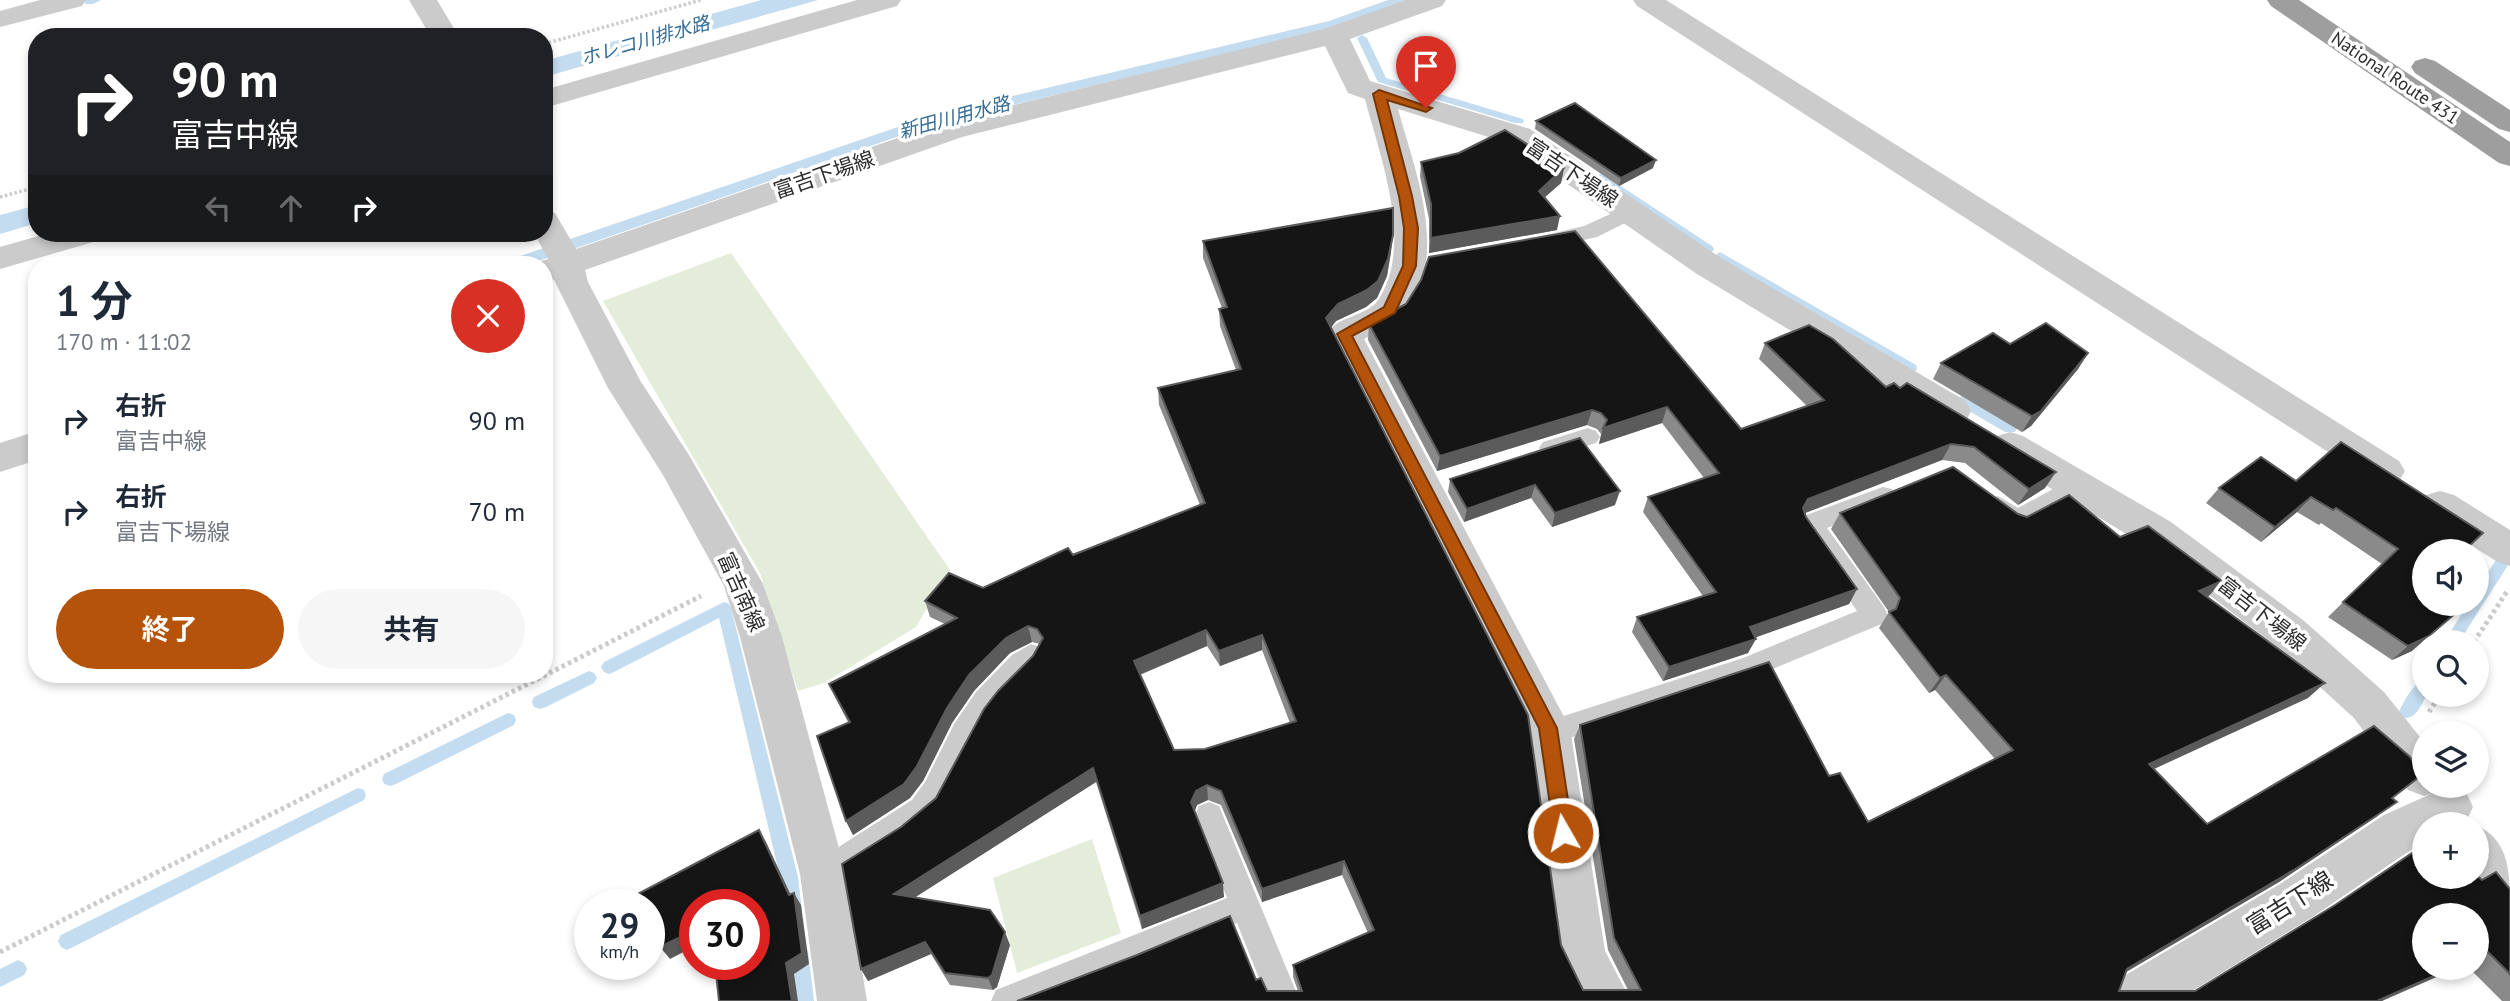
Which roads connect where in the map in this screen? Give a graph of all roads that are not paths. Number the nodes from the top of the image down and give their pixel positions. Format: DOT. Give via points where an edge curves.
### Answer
graph roads {
  1 [pos="72,0"];
  2 [pos="423,0"];
  3 [pos="887,0"];
  4 [pos="1432,0"];
  5 [pos="1647,0"];
  6 [pos="2281,0"];
  7 [pos="2324,0"];
  8 [pos="0,19"];
  9 [pos="440,28"];
  10 [pos="1334,35"];
  11 [pos="1379,94"];
  12 [pos="553,96"];
  13 [pos="2510,122"];
  14 [pos="2510,156"];
  15 [pos="1630,212"];
  16 [pos="55,242"];
  17 [pos="1529,245"];
  18 [pos="0,258"];
  19 [pos="555,268"];
  20 [pos="1588,437"];
  21 [pos="28,448"];
  22 [pos="1524,457"];
  23 [pos="0,458"];
  24 [pos="2077,485"];
  25 [pos="1905,488"];
  26 [pos="1975,489"];
  27 [pos="2510,550"];
  28 [pos="1031,655"];
  29 [pos="1549,733"];
  30 [pos="2412,760"];
  31 [pos="2442,798"];
  32 [pos="1209,815"];
  33 [pos="2489,865"];
  34 [pos="823,874"];
  35 [pos="2510,888"];
  36 [pos="1245,905"];
  37 [pos="842,1001"];
  38 [pos="1007,1001"];
  39 [pos="1284,1001"];
  40 [pos="1606,1001"];
  41 [pos="2130,1001"];
  1 -- 8 [label="street"];
  2 -- 9 [label="street"];
  3 -- 12 [label="street"];
  4 -- 10 [label="street"];
  5 -- 27 [label="street"];
  6 -- 14 [label="highway, National Route 431"];
  7 -- 13 [label="highway, National Route 431"];
  10 -- 11 [label="street, 富吉下場線" via="1358,87"];
  10 -- 19 [label="street, 富吉下場線" via="952,130"];
  11 -- 15 [label="street, 富吉下場線" via="1519,136"];
  11 -- 29 [label="street" via="1423,264 1390,310 1344,334 1436,484"];
  15 -- 17 [label="lane" via="1590,232"];
  15 -- 24 [label="street, 富吉下場線" via="1709,266"];
  16 -- 18 [label="street"];
  19 -- 34 [label="street, 富吉南線" via="571,282 626,388 676,465 738,577 761,637"];
  20 -- 22 [label="lane"];
  21 -- 23 [label="street"];
  24 -- 26 [label="lane" via="2017,521"];
  24 -- 30 [label="street, 富吉下場線" via="2157,533 2288,632 2369,705"];
  25 -- 29 [label="lane" via="1810,524 1875,615 1749,667"];
  28 -- 34 [label="lane" via="984,702 935,795 922,809"];
  29 -- 40 [label="street" via="1582,957"];
  31 -- 41 [label="street, 富吉下線" via="2297,900"];
  32 -- 36 [label="lane"];
  33 -- 35 [label="street"];
  34 -- 37 [label="street, 富吉南線"];
  36 -- 38 [label="lane"];
  36 -- 39 [label="lane"];
}
